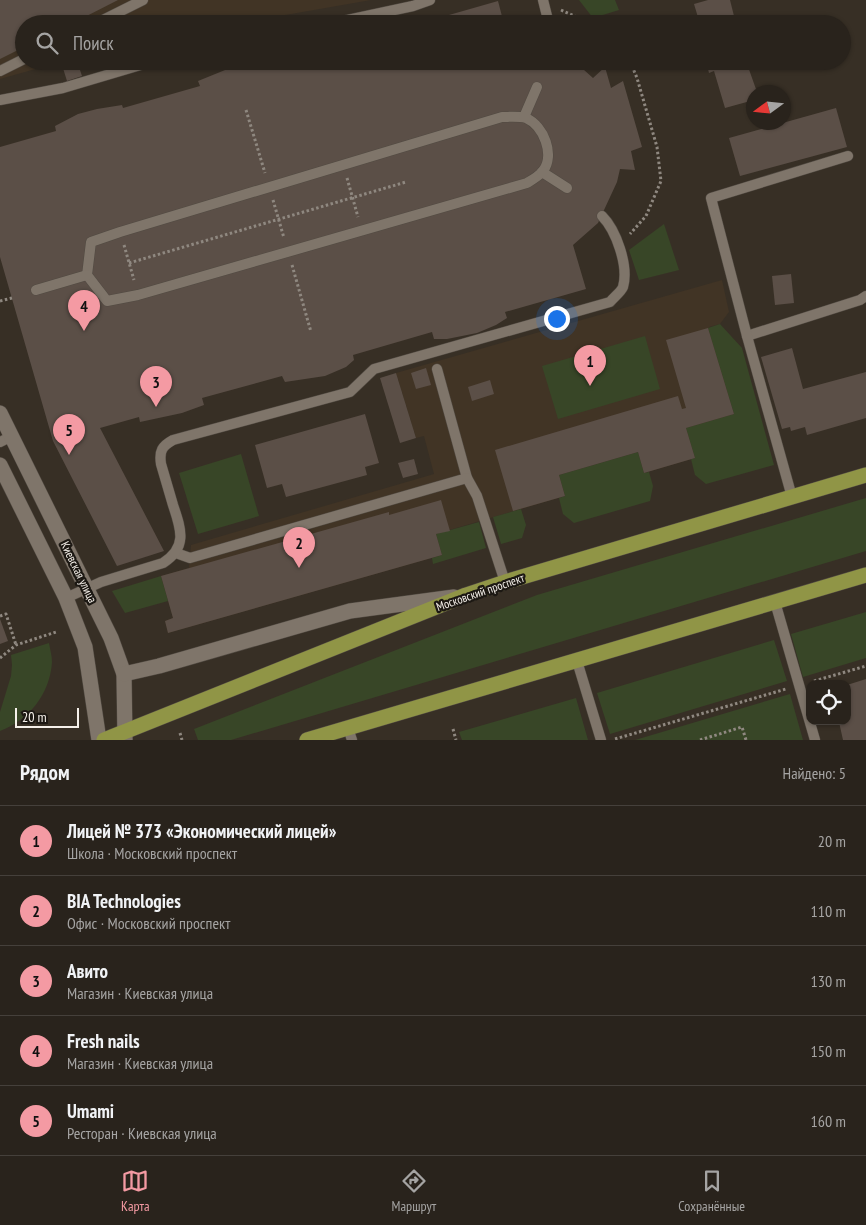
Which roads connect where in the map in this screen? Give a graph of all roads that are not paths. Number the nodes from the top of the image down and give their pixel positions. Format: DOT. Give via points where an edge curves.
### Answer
graph roads {
  1 [pos="143,0"];
  2 [pos="430,0"];
  3 [pos="113,15"];
  4 [pos="371,15"];
  5 [pos="15,64"];
  6 [pos="124,70"];
  7 [pos="0,71"];
  8 [pos="537,87"];
  9 [pos="0,100"];
  10 [pos="524,117"];
  11 [pos="848,156"];
  12 [pos="542,172"];
  13 [pos="566,188"];
  14 [pos="602,216"];
  15 [pos="87,275"];
  16 [pos="36,290"];
  17 [pos="866,296"];
  18 [pos="747,336"];
  19 [pos="437,369"];
  20 [pos="0,413"];
  21 [pos="6,439"];
  22 [pos="0,464"];
  23 [pos="866,475"];
  24 [pos="467,478"];
  25 [pos="792,497"];
  26 [pos="176,552"];
  27 [pos="866,576"];
  28 [pos="506,582"];
  29 [pos="86,588"];
  30 [pos="466,595"];
  31 [pos="66,598"];
  32 [pos="774,602"];
  33 [pos="577,661"];
  34 [pos="124,674"];
  35 [pos="350,734"];
  36 [pos="126,736"];
  37 [pos="99,740"];
  38 [pos="104,740"];
  39 [pos="307,740"];
  40 [pos="601,740"];
  41 [pos="815,740"];
  1 -- 3 [label="lane"];
  2 -- 4 [label="lane"];
  5 -- 7 [label="lane"];
  6 -- 9 [label="lane" via="63,88"];
  8 -- 10 [label="lane"];
  10 -- 12 [label="lane" via="537,125 546,140 548,160"];
  10 -- 15 [label="lane" via="502,117 92,242"];
  11 -- 18 [label="lane" via="711,198"];
  12 -- 13 [label="lane"];
  12 -- 15 [label="lane" via="527,183 138,295 107,301"];
  14 -- 26 [label="lane" via="608,221 619,245 625,275 622,289 610,302 374,369 350,392 164,445 160,464 181,530"];
  15 -- 16 [label="lane"];
  17 -- 18 [label="lane"];
  18 -- 25 [label="lane"];
  19 -- 24 [label="lane"];
  20 -- 21 [label="street, Киевская улица"];
  21 -- 29 [label="street, Киевская улица"];
  22 -- 31 [label="street, Киевская улица"];
  23 -- 25 [label="main road, Московский проспект"];
  24 -- 26 [label="lane" via="190,558"];
  24 -- 28 [label="lane" via="477,496"];
  25 -- 28 [label="main road, Московский проспект"];
  26 -- 29 [label="lane" via="163,563"];
  27 -- 32 [label="main road"];
  28 -- 30 [label="main road, Московский проспект"];
  29 -- 31 [label="lane"];
  29 -- 34 [label="street, Киевская улица" via="111,638"];
  30 -- 34 [label="street" via="350,611"];
  30 -- 36 [label="main road, Московский проспект"];
  31 -- 37 [label="street, Киевская улица" via="85,647"];
  32 -- 33 [label="main road"];
  32 -- 41 [label="lane"];
  33 -- 35 [label="main road"];
  33 -- 40 [label="lane"];
  34 -- 36 [label="street, Киевская улица"];
  35 -- 39 [label="main road"];
  36 -- 38 [label="main road, Московский проспект"];
}
